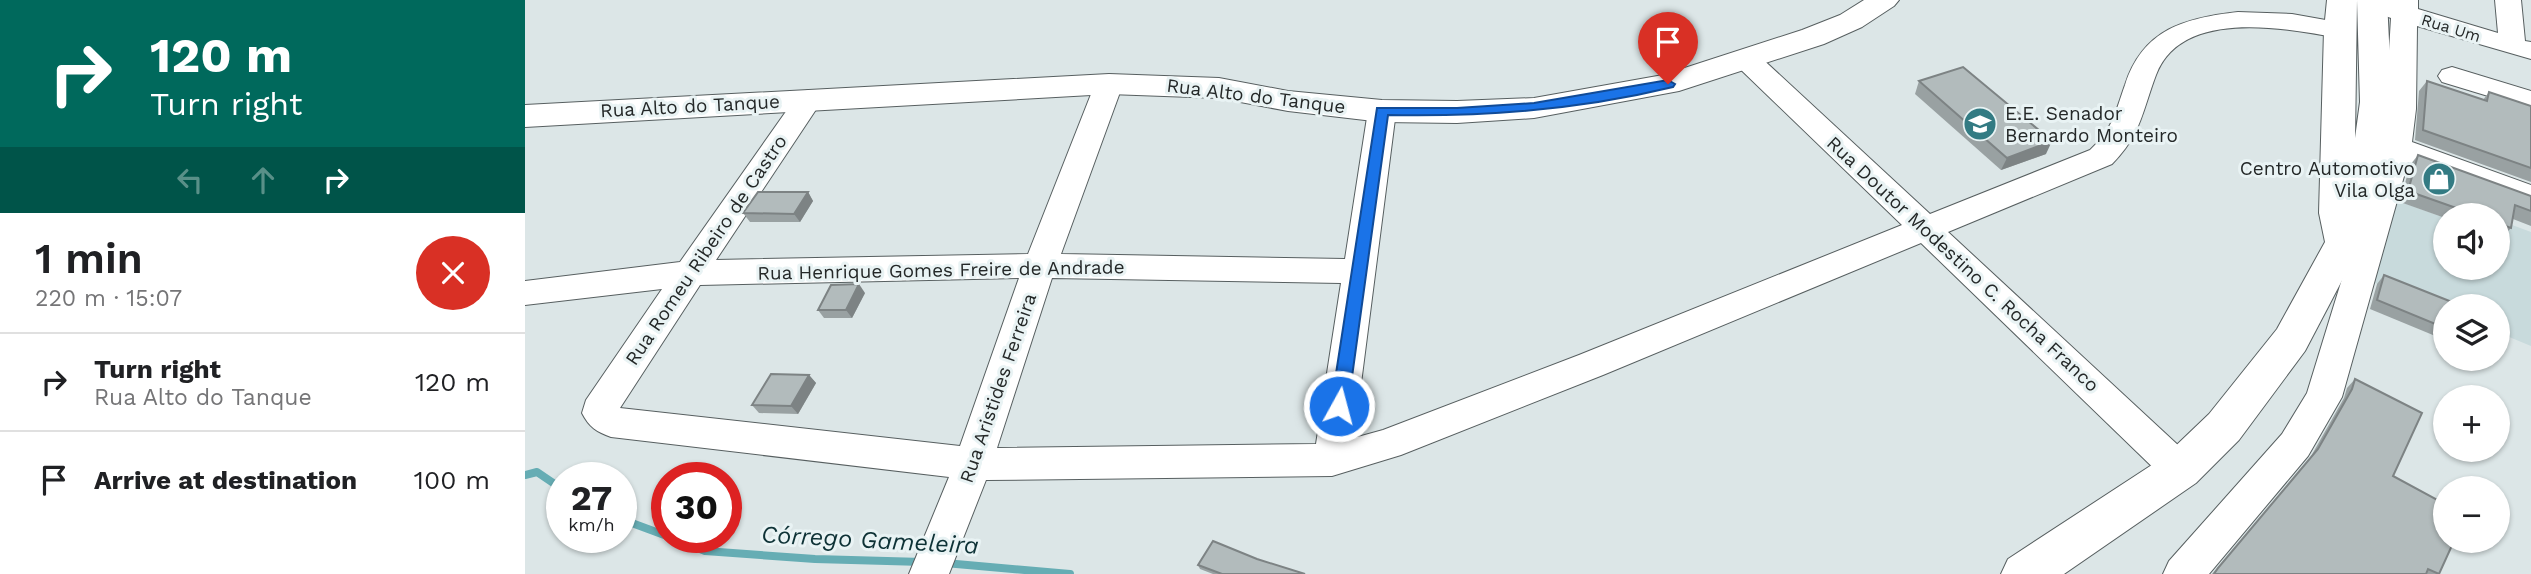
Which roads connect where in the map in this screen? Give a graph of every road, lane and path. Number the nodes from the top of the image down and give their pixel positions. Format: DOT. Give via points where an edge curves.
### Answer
graph roads {
  1 [pos="1884,0"];
  2 [pos="2508,0"];
  3 [pos="2405,7"];
  4 [pos="2356,8"];
  5 [pos="2285,10"];
  6 [pos="2522,48"];
  7 [pos="1746,59"];
  8 [pos="2452,76"];
  9 [pos="1109,84"];
  10 [pos="809,99"];
  11 [pos="2531,100"];
  12 [pos="1382,111"];
  13 [pos="525,116"];
  14 [pos="2337,127"];
  15 [pos="2385,143"];
  16 [pos="2531,196"];
  17 [pos="1925,229"];
  18 [pos="2361,236"];
  19 [pos="1039,266"];
  20 [pos="1357,271"];
  21 [pos="691,273"];
  22 [pos="525,292"];
  23 [pos="604,400"];
  24 [pos="1332,460"];
  25 [pos="973,464"];
  26 [pos="2180,470"];
  27 [pos="929,574"];
  28 [pos="2025,574"];
  29 [pos="2183,574"];
  1 -- 7 [label="main road, Rua Alto do Tanque" via="1851,21"];
  2 -- 6 [label="street"];
  3 -- 4 [label="street, Rua Um"];
  3 -- 6 [label="street, Rua Um"];
  3 -- 15 [label="street" via="2402,109"];
  4 -- 5 [label="street, Rua Um"];
  4 -- 14 [label="main road"];
  4 -- 15 [label="main road"];
  5 -- 17 [label="street, Rua Um" via="2189,27 2166,38 2150,58 2120,138 2101,157"];
  7 -- 12 [label="main road, Rua Alto do Tanque" via="1668,84 1534,108"];
  7 -- 17 [label="street, Rua Doutor Modestino C. Rocha Franco"];
  8 -- 11 [label="street"];
  9 -- 10 [label="main road, Rua Alto do Tanque"];
  9 -- 12 [label="main road, Rua Alto do Tanque" via="1219,89"];
  9 -- 19 [label="street, Rua Aristides Ferreira"];
  10 -- 13 [label="main road, Rua Alto do Tanque"];
  10 -- 21 [label="street, Rua Romeu Ribeiro de Castro"];
  12 -- 20 [label="street"];
  14 -- 15 [label="street"];
  14 -- 18 [label="main road" via="2337,213"];
  15 -- 16 [label="street"];
  15 -- 18 [label="main road"];
  17 -- 24 [label="street, Rua Um" via="1591,365 1388,444"];
  17 -- 26 [label="street, Rua Doutor Modestino C. Rocha Franco"];
  18 -- 26 [label="main road" via="2291,340 2224,427"];
  18 -- 29 [label="street" via="2324,397 2295,445"];
  19 -- 20 [label="street, Rua Henrique Gomes Freire de Andrade"];
  19 -- 21 [label="street, Rua Henrique Gomes Freire de Andrade"];
  19 -- 25 [label="street, Rua Aristides Ferreira"];
  20 -- 24 [label="street"];
  21 -- 22 [label="street, Rua Henrique Gomes Freire de Andrade"];
  21 -- 23 [label="street, Rua Romeu Ribeiro de Castro"];
  23 -- 25 [label="street, Rua Um" via="600,413 611,422"];
  24 -- 25 [label="street, Rua Um"];
  25 -- 27 [label="street, Rua Aristides Ferreira"];
  26 -- 28 [label="main road"];
}
